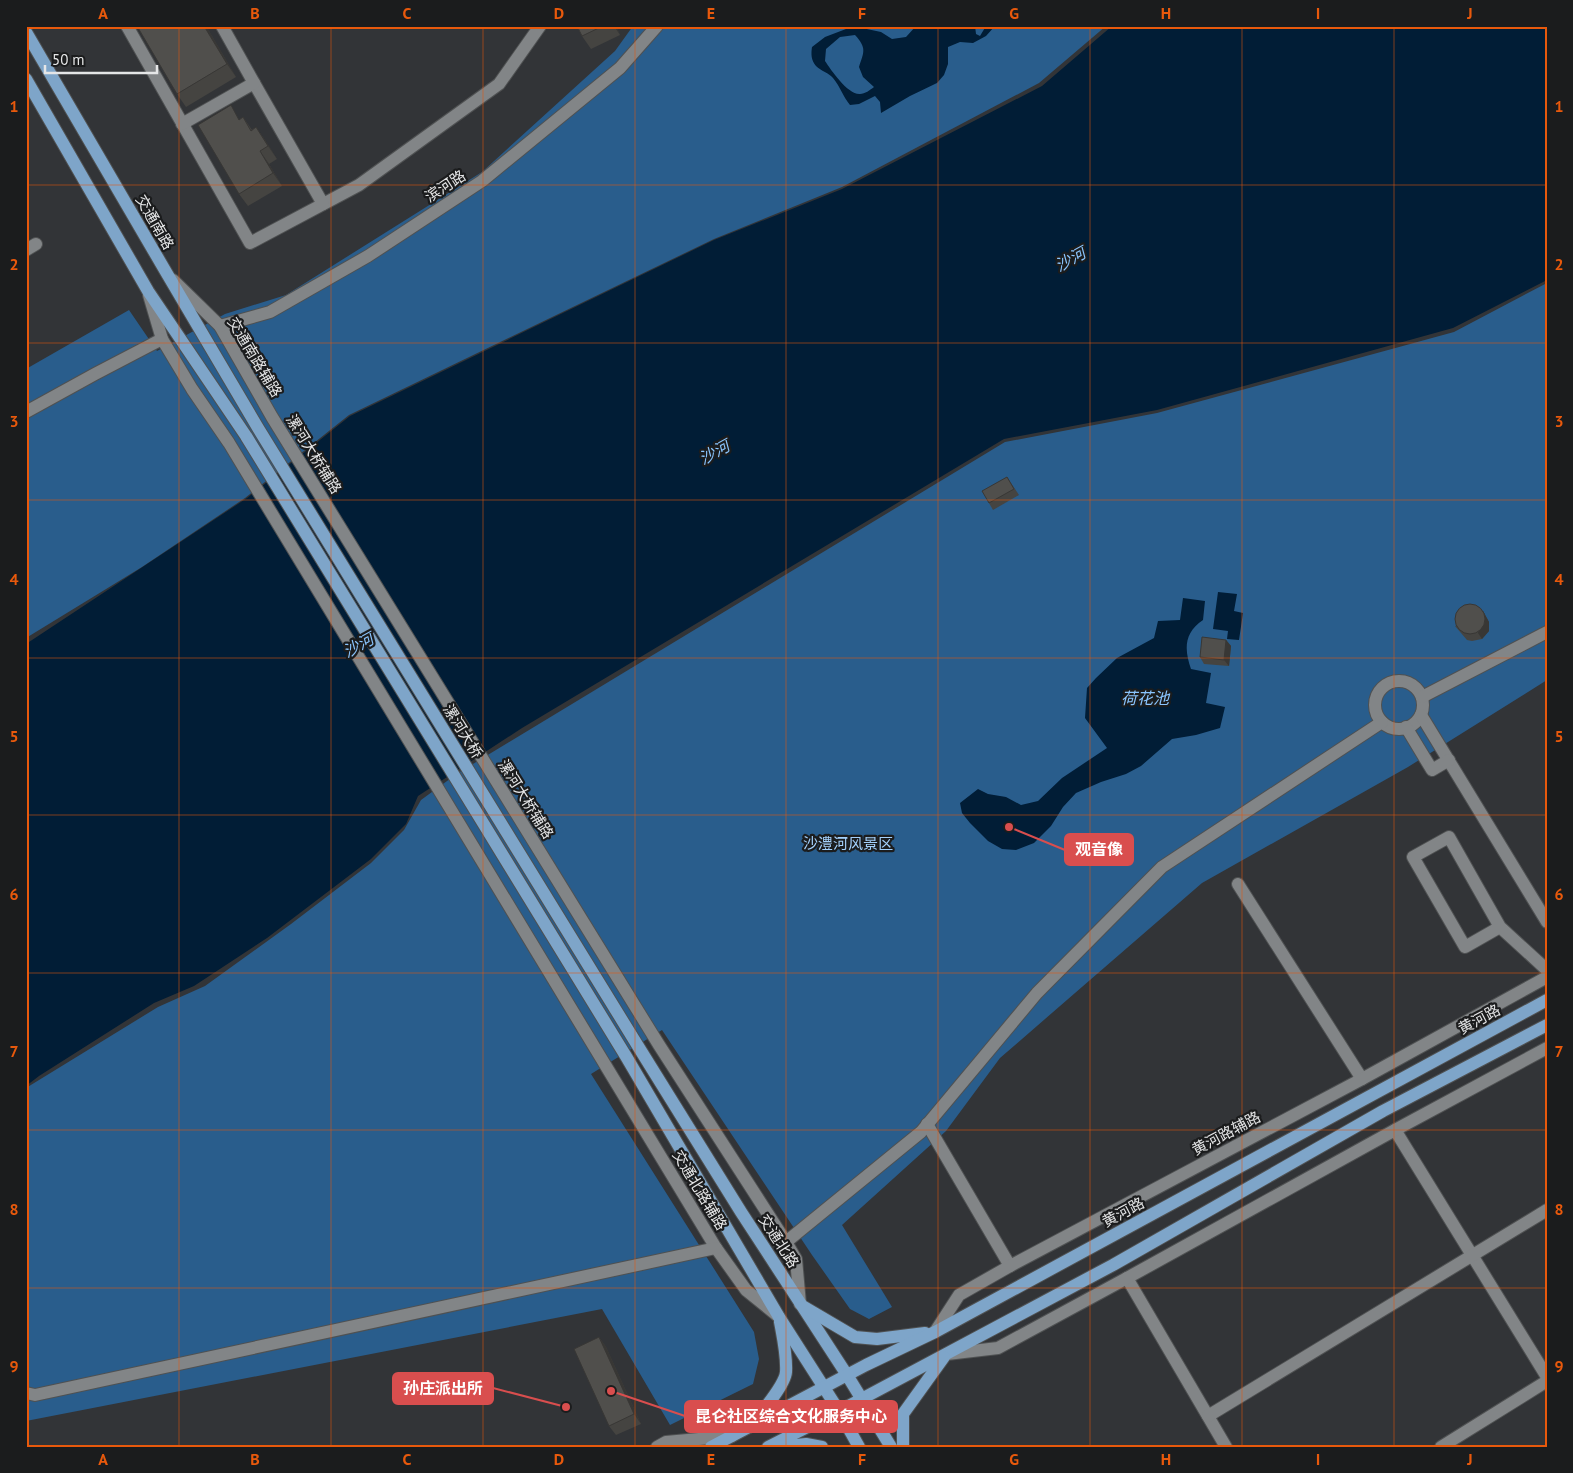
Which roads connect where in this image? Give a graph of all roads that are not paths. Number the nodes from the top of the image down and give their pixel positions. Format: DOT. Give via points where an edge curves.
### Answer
graph roads {
  1 [pos="127,26"];
  2 [pos="222,26"];
  3 [pos="540,26"];
  4 [pos="657,26"];
  5 [pos="26,32"];
  6 [pos="26,79"];
  7 [pos="254,83"];
  8 [pos="182,124"];
  9 [pos="323,204"];
  10 [pos="166,272"];
  11 [pos="148,291"];
  12 [pos="220,326"];
  13 [pos="162,339"];
  14 [pos="26,412"];
  15 [pos="272,417"];
  16 [pos="258,428"];
  17 [pos="1547,632"];
  18 [pos="1422,697"];
  19 [pos="1420,715"];
  20 [pos="1382,722"];
  21 [pos="1406,727"];
  22 [pos="1449,760"];
  23 [pos="1238,884"];
  24 [pos="1547,922"];
  25 [pos="1500,927"];
  26 [pos="1547,970"];
  27 [pos="1547,978"];
  28 [pos="1547,1000"];
  29 [pos="1547,1025"];
  30 [pos="1547,1048"];
  31 [pos="641,1051"];
  32 [pos="1362,1079"];
  33 [pos="927,1124"];
  34 [pos="1395,1130"];
  35 [pos="1547,1210"];
  36 [pos="786,1242"];
  37 [pos="716,1248"];
  38 [pos="1472,1255"];
  39 [pos="1010,1266"];
  40 [pos="1127,1278"];
  41 [pos="800,1304"];
  42 [pos="780,1317"];
  43 [pos="935,1332"];
  44 [pos="947,1354"];
  45 [pos="847,1376"];
  46 [pos="1547,1377"];
  47 [pos="1547,1381"];
  48 [pos="824,1387"];
  49 [pos="29,1395"];
  50 [pos="862,1399"];
  51 [pos="839,1411"];
  52 [pos="1208,1416"];
  53 [pos="750,1428"];
  54 [pos="734,1435"];
  55 [pos="657,1447"];
  56 [pos="711,1447"];
  57 [pos="768,1447"];
  58 [pos="777,1447"];
  59 [pos="822,1447"];
  60 [pos="859,1447"];
  61 [pos="891,1447"];
  62 [pos="902,1447"];
  63 [pos="1226,1447"];
  64 [pos="1441,1447"];
  1 -- 8 [label="street"];
  2 -- 7 [label="street"];
  3 -- 9 [label="street" via="499,84 359,185"];
  4 -- 12 [label="street, 滨河路" via="620,68 482,181 368,256 270,312"];
  5 -- 10 [label="main road, 交通南路"];
  6 -- 11 [label="main road"];
  7 -- 8 [label="street"];
  7 -- 9 [label="street"];
  8 -- 9 [label="street" via="250,243"];
  10 -- 12 [label="street, 交通南路辅路"];
  10 -- 16 [label="main road, 交通南路"];
  11 -- 13 [label="street"];
  11 -- 42 [label="main road, 漯河大桥" via="246,436 627,1058"];
  12 -- 15 [label="street, 交通南路辅路"];
  13 -- 14 [label="street"];
  13 -- 37 [label="street, 交通北路辅路" via="229,443"];
  15 -- 36 [label="street, 漯河大桥辅路" via="659,1045"];
  16 -- 31 [label="main road, 漯河大桥"];
  17 -- 18 [label="street"];
  18 -- 19 [label="street"];
  18 -- 20 [label="street" via="1418,690 1405,682 1397,681 1383,687 1375,701"];
  19 -- 21 [label="street"];
  19 -- 22 [label="street"];
  20 -- 21 [label="street" via="1394,728"];
  20 -- 33 [label="street" via="1162,867 1037,993"];
  21 -- 22 [label="street" via="1432,770"];
  22 -- 24 [label="street"];
  23 -- 32 [label="street"];
  25 -- 25 [label="street" via="1449,837 1413,857 1465,947"];
  25 -- 26 [label="street"];
  27 -- 32 [label="street, 黄河路辅路"];
  28 -- 43 [label="main road, 黄河路"];
  29 -- 44 [label="main road" via="1383,1111 1112,1265"];
  30 -- 34 [label="street"];
  31 -- 41 [label="main road, 交通北路"];
  32 -- 39 [label="street, 黄河路辅路"];
  33 -- 36 [label="street"];
  33 -- 39 [label="street"];
  34 -- 38 [label="street"];
  34 -- 40 [label="street"];
  35 -- 38 [label="street"];
  36 -- 41 [label="street" via="796,1259"];
  37 -- 42 [label="street, 交通北路辅路" via="746,1290"];
  37 -- 49 [label="street"];
  38 -- 46 [label="street"];
  38 -- 52 [label="street"];
  39 -- 43 [label="street, 黄河路辅路" via="959,1294"];
  40 -- 44 [label="street" via="998,1348"];
  40 -- 52 [label="street"];
  41 -- 43 [label="main road" via="855,1337 877,1339"];
  41 -- 45 [label="main road, 交通北路"];
  42 -- 48 [label="main road"];
  42 -- 53 [label="main road" via="786,1374"];
  43 -- 45 [label="main road, 黄河路"];
  44 -- 50 [label="main road"];
  44 -- 62 [label="main road" via="904,1414"];
  45 -- 48 [label="main road, 黄河路"];
  45 -- 50 [label="main road, 交通北路"];
  47 -- 64 [label="street"];
  48 -- 51 [label="main road"];
  48 -- 53 [label="main road, 黄河路"];
  50 -- 51 [label="main road"];
  50 -- 61 [label="main road, 交通北路"];
  51 -- 57 [label="main road"];
  51 -- 60 [label="main road"];
  52 -- 63 [label="street"];
  53 -- 54 [label="main road, 黄河路"];
  54 -- 55 [label="street" via="666,1442"];
  54 -- 56 [label="main road, 黄河路"];
  58 -- 59 [label="main road" via="806,1444"];
}
